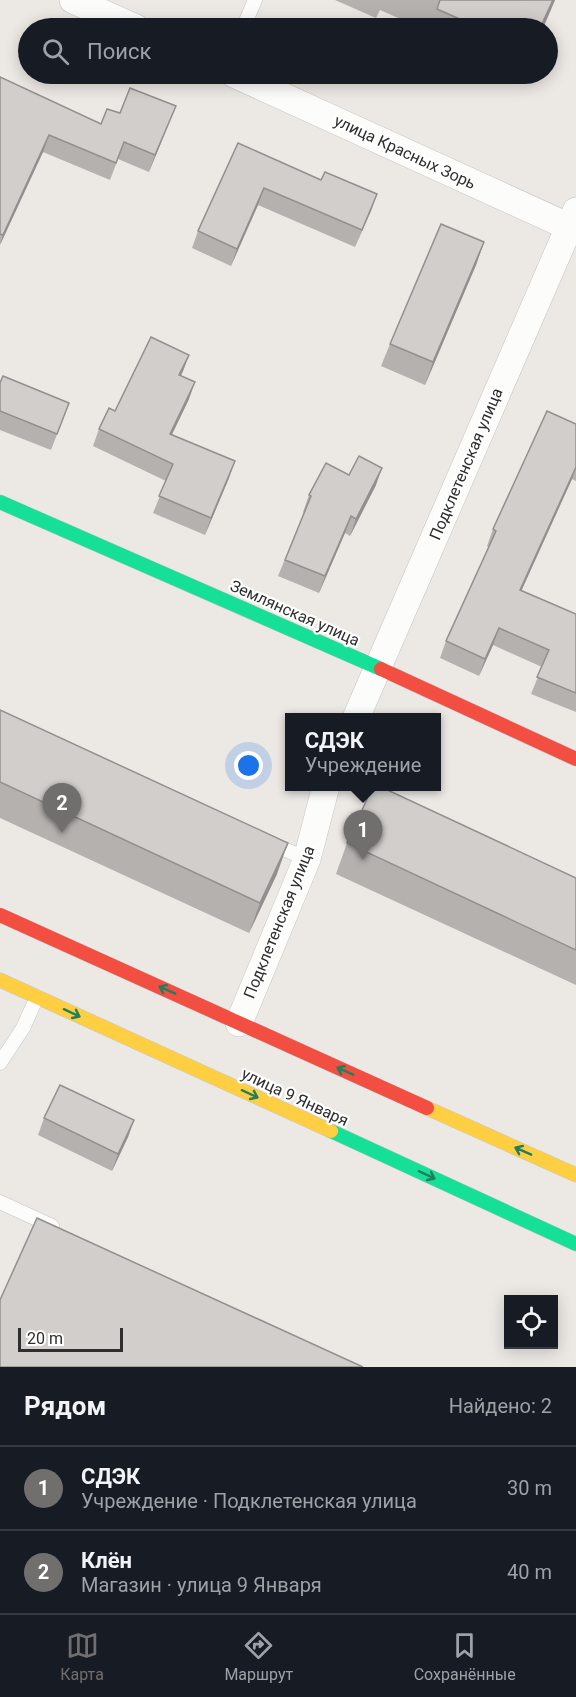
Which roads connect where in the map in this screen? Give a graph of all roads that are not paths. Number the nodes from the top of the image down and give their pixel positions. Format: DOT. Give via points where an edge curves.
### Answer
graph roads {
  1 [pos="73,0"];
  2 [pos="255,0"];
  3 [pos="114,18"];
  4 [pos="247,18"];
  5 [pos="257,84"];
  6 [pos="574,222"];
  7 [pos="0,502"];
  8 [pos="378,668"];
  9 [pos="358,713"];
  10 [pos="576,759"];
  11 [pos="325,791"];
  12 [pos="263,840"];
  13 [pos="307,859"];
  14 [pos="0,915"];
  15 [pos="0,980"];
  16 [pos="37,997"];
  17 [pos="239,1023"];
  18 [pos="0,1063"];
  19 [pos="576,1175"];
  20 [pos="0,1202"];
  21 [pos="64,1232"];
  22 [pos="576,1244"];
  1 -- 3 [label="street"];
  2 -- 4 [label="lane"];
  5 -- 6 [label="street, улица Красных Зорь"];
  6 -- 8 [label="street, Подклетенская улица"];
  7 -- 8 [label="main road, Землянская улица"];
  8 -- 9 [label="street, Подклетенская улица"];
  8 -- 10 [label="main road, Землянская улица"];
  11 -- 13 [label="street, Подклетенская улица"];
  12 -- 13 [label="lane"];
  13 -- 17 [label="street, Подклетенская улица"];
  17 -- 14 [label="main road, one-way"];
  15 -- 16 [label="main road, улица 9 Января"];
  16 -- 18 [label="lane"];
  16 -- 22 [label="main road, улица 9 Января, one-way"];
  19 -- 17 [label="main road, one-way"];
  20 -- 21 [label="lane"];
}
